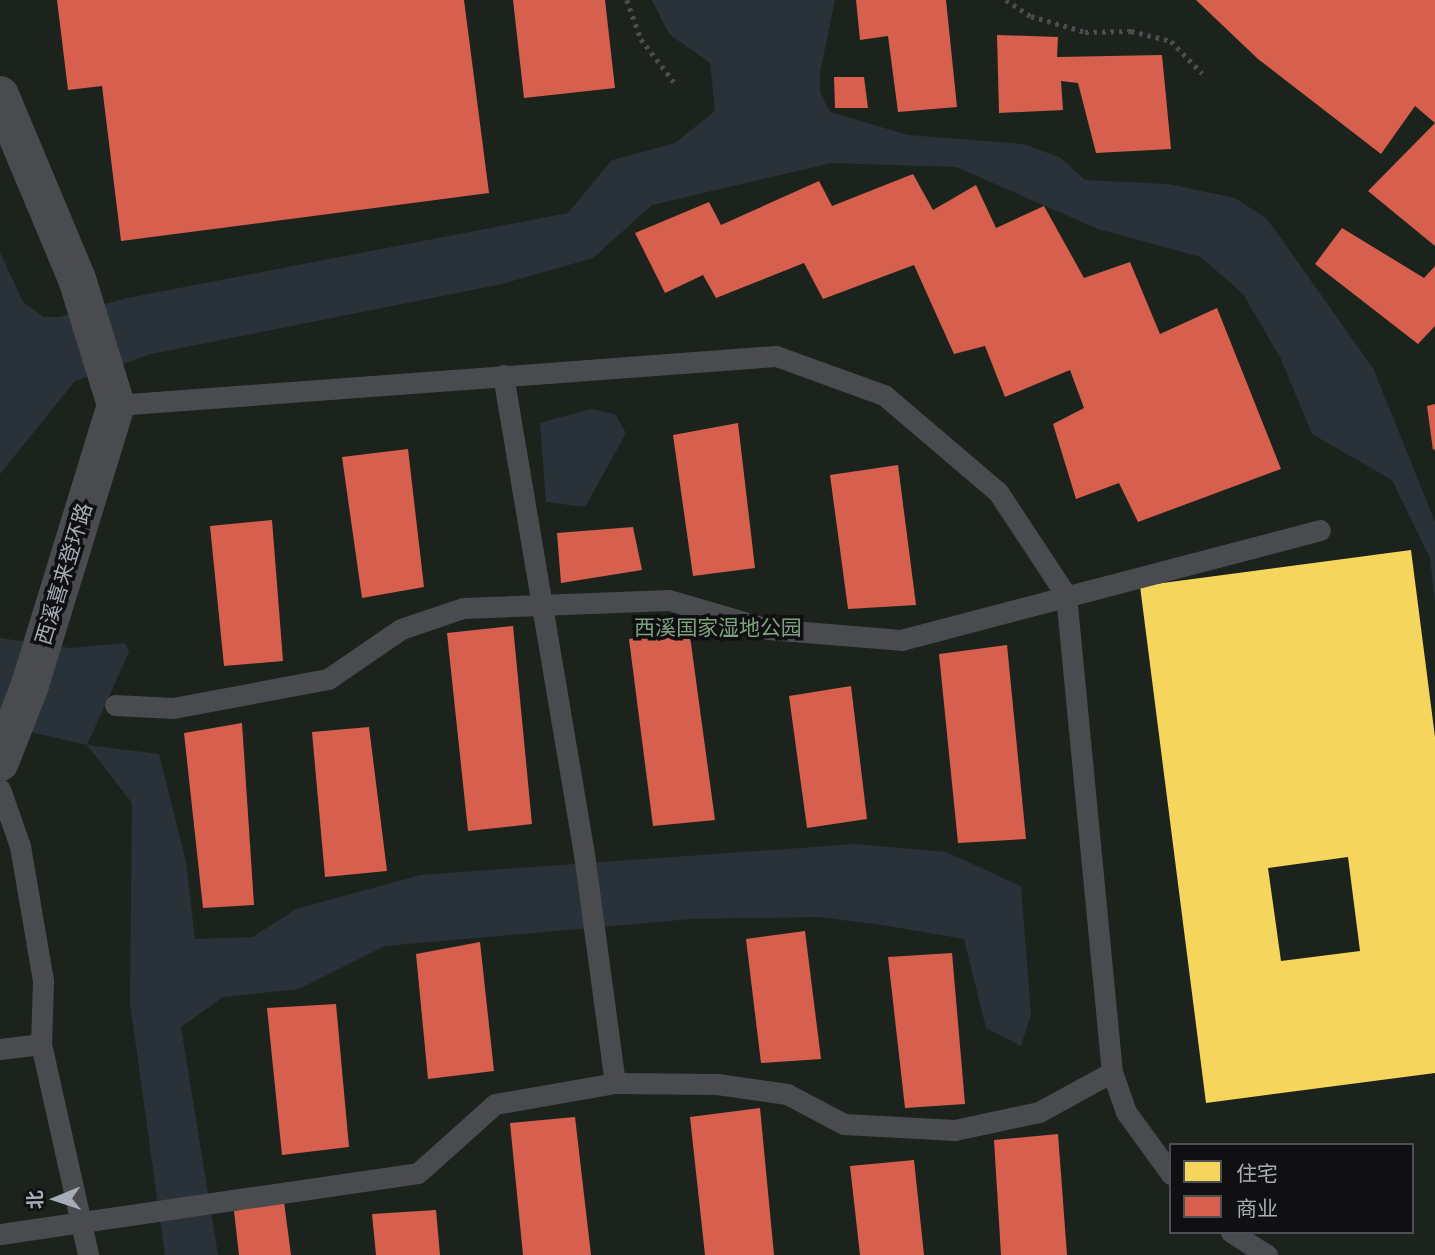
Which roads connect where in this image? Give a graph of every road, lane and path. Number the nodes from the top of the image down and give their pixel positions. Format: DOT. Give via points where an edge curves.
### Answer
graph roads {
  1 [pos="627,0"];
  2 [pos="1006,0"];
  3 [pos="1202,72"];
  4 [pos="674,82"];
  5 [pos="0,95"];
  6 [pos="503,375"];
  7 [pos="114,394"];
  8 [pos="1320,530"];
  9 [pos="1066,595"];
  10 [pos="544,606"];
  11 [pos="115,705"];
  12 [pos="0,762"];
  13 [pos="0,789"];
  14 [pos="41,1044"];
  15 [pos="0,1049"];
  16 [pos="1112,1072"];
  17 [pos="615,1083"];
  18 [pos="1169,1171"];
  19 [pos="85,1220"];
  20 [pos="0,1234"];
  21 [pos="1234,1234"];
  22 [pos="88,1255"];
  23 [pos="1267,1255"];
  1 -- 4 [label="path" via="640,39"];
  2 -- 3 [label="path" via="1031,16 1085,32 1131,31 1171,41"];
  5 -- 7 [label="street" via="77,279"];
  6 -- 7 [label="lane"];
  6 -- 9 [label="lane" via="776,356 884,395 998,492"];
  6 -- 10 [label="lane"];
  7 -- 12 [label="street, 西溪喜来登环路" via="30,685"];
  8 -- 9 [label="lane"];
  9 -- 10 [label="lane" via="901,640 768,629 669,600"];
  9 -- 16 [label="lane"];
  10 -- 11 [label="lane" via="463,608 438,616 401,629 328,679 173,708"];
  10 -- 17 [label="lane"];
  13 -- 14 [label="lane" via="20,846 43,981"];
  14 -- 15 [label="lane"];
  14 -- 19 [label="lane"];
  16 -- 17 [label="lane" via="1039,1112 955,1130 844,1124 787,1094 741,1087"];
  16 -- 18 [label="lane" via="1126,1111"];
  17 -- 19 [label="lane" via="495,1104 418,1173"];
  19 -- 20 [label="lane"];
  19 -- 22 [label="lane"];
  21 -- 23 [label="lane"];
}
